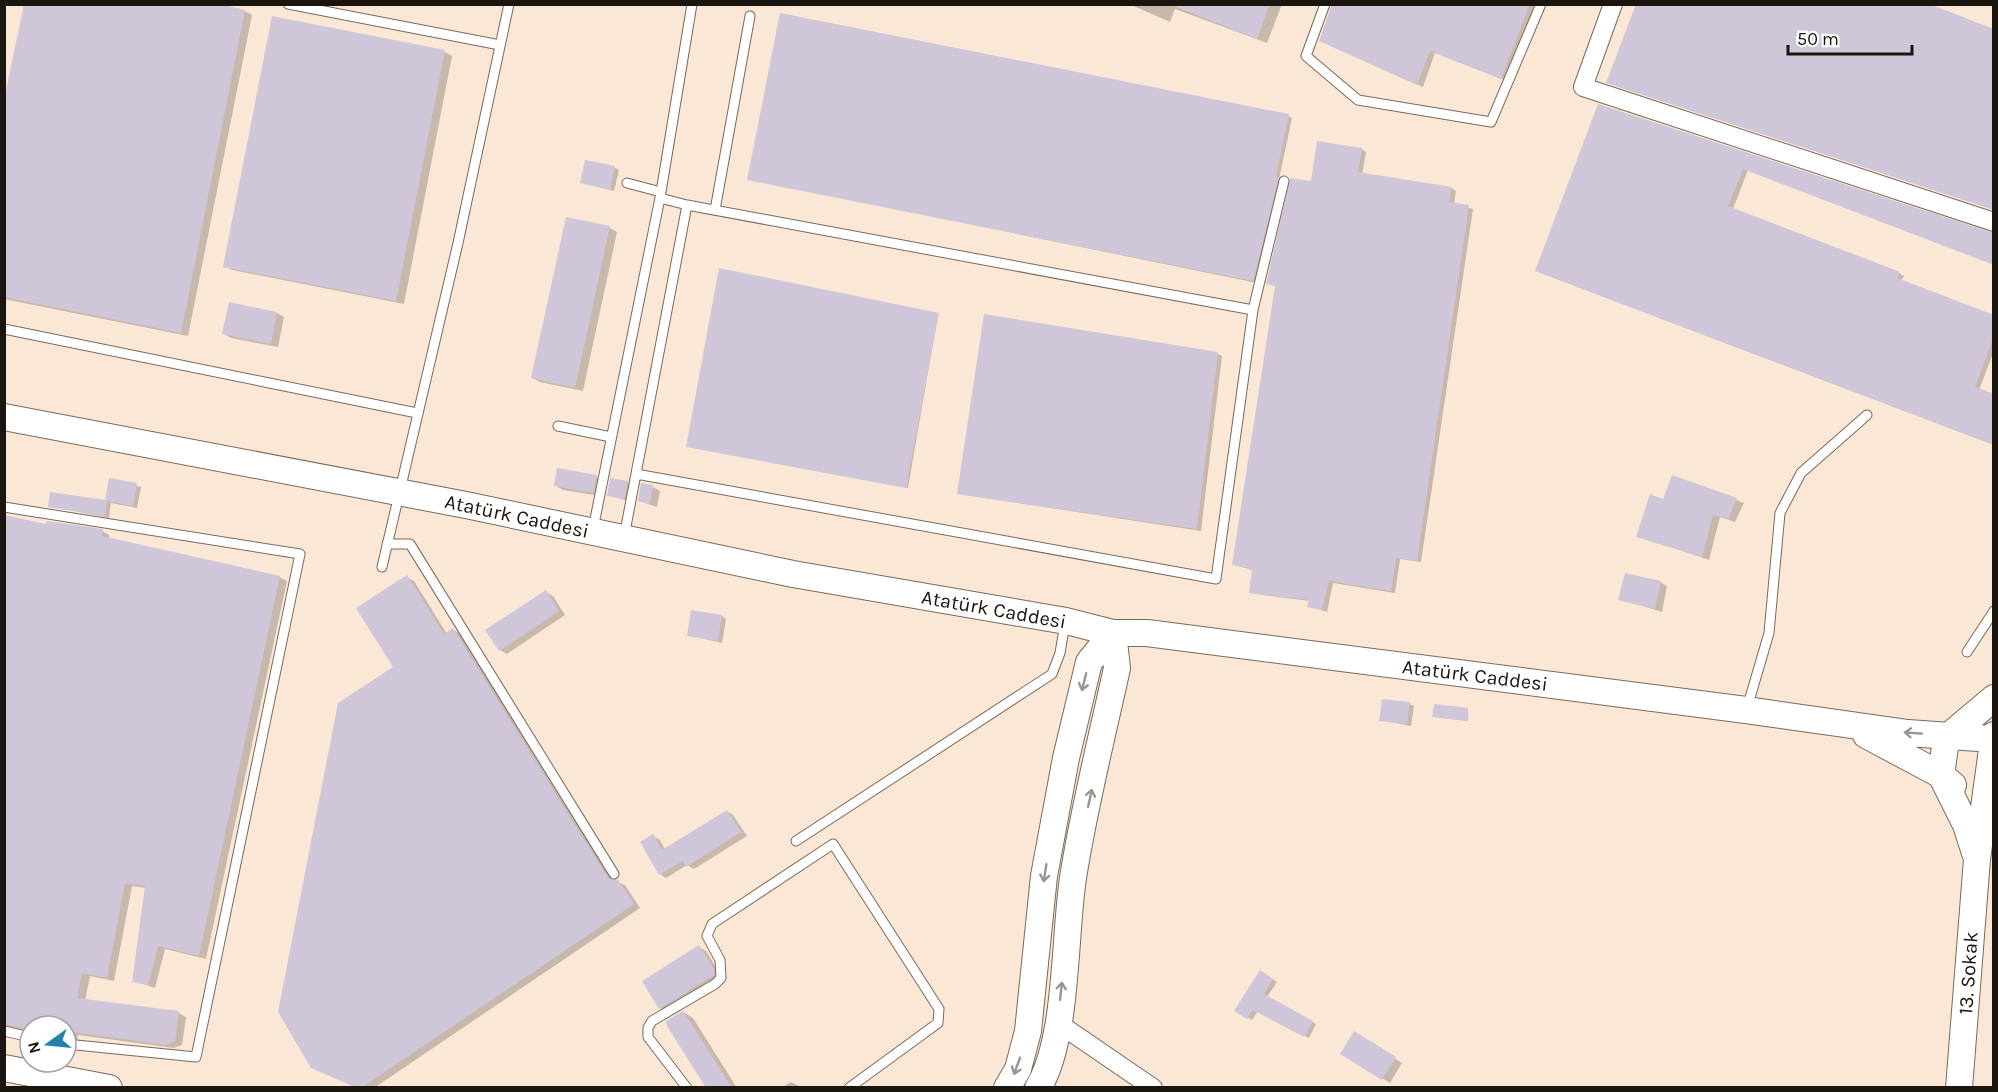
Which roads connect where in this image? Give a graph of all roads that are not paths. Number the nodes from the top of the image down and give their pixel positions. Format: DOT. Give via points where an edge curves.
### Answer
graph roads {
  1 [pos="288,4"];
  2 [pos="509,4"];
  3 [pos="692,4"];
  4 [pos="1325,4"];
  5 [pos="1540,4"];
  6 [pos="1613,4"];
  7 [pos="750,16"];
  8 [pos="500,45"];
  9 [pos="1284,180"];
  10 [pos="627,183"];
  11 [pos="661,195"];
  12 [pos="687,205"];
  13 [pos="716,210"];
  14 [pos="1994,222"];
  15 [pos="1253,310"];
  16 [pos="4,329"];
  17 [pos="417,413"];
  18 [pos="1867,415"];
  19 [pos="4,417"];
  20 [pos="558,426"];
  21 [pos="611,437"];
  22 [pos="636,474"];
  23 [pos="399,492"];
  24 [pos="4,507"];
  25 [pos="592,533"];
  26 [pos="624,540"];
  27 [pos="387,544"];
  28 [pos="382,567"];
  29 [pos="1994,611"];
  30 [pos="1066,621"];
  31 [pos="1113,633"];
  32 [pos="1967,652"];
  33 [pos="1994,698"];
  34 [pos="1746,710"];
  35 [pos="1844,725"];
  36 [pos="1950,735"];
  37 [pos="1993,737"];
  38 [pos="1941,775"];
  39 [pos="1986,790"];
  40 [pos="1987,824"];
  41 [pos="796,841"];
  42 [pos="1977,859"];
  43 [pos="614,874"];
  44 [pos="1058,1023"];
  45 [pos="78,1045"];
  46 [pos="4,1068"];
  47 [pos="109,1088"];
  48 [pos="687,1088"];
  49 [pos="849,1088"];
  50 [pos="1007,1088"];
  51 [pos="1038,1088"];
  52 [pos="1153,1088"];
  53 [pos="1959,1088"];
  1 -- 8 [label="lane"];
  2 -- 8 [label="lane"];
  3 -- 11 [label="lane"];
  4 -- 5 [label="lane" via="1306,56 1358,100 1491,122"];
  6 -- 14 [label="street" via="1582,87"];
  7 -- 13 [label="lane"];
  8 -- 17 [label="lane" via="459,243"];
  9 -- 15 [label="lane"];
  10 -- 11 [label="lane"];
  11 -- 12 [label="lane"];
  11 -- 21 [label="lane"];
  12 -- 13 [label="lane"];
  12 -- 22 [label="lane"];
  13 -- 15 [label="lane"];
  15 -- 22 [label="lane" via="1216,579"];
  16 -- 17 [label="lane"];
  17 -- 23 [label="lane"];
  18 -- 34 [label="lane" via="1801,473 1780,513 1769,633"];
  19 -- 23 [label="street, Atatürk Caddesi"];
  20 -- 21 [label="lane"];
  21 -- 25 [label="lane"];
  22 -- 26 [label="lane"];
  23 -- 25 [label="street, Atatürk Caddesi"];
  23 -- 27 [label="lane"];
  24 -- 45 [label="lane" via="300,554 196,1057"];
  25 -- 26 [label="street, Atatürk Caddesi"];
  26 -- 30 [label="street, Atatürk Caddesi"];
  27 -- 28 [label="lane"];
  27 -- 43 [label="lane" via="410,544"];
  29 -- 32 [label="lane"];
  30 -- 31 [label="street, Atatürk Caddesi"];
  30 -- 41 [label="lane" via="1052,674"];
  31 -- 34 [label="street, Atatürk Caddesi" via="1147,633"];
  44 -- 31 [label="street, one-way" via="1073,878 1117,668"];
  31 -- 50 [label="street, one-way" via="1089,662 1066,758 1044,876 1028,1031 1018,1069"];
  33 -- 36 [label="street"];
  34 -- 35 [label="street, Atatürk Caddesi"];
  36 -- 35 [label="street, Atatürk Caddesi, one-way"];
  35 -- 38 [label="street"];
  36 -- 37 [label="street, Atatürk Caddesi"];
  36 -- 38 [label="street"];
  37 -- 39 [label="street, 13. Sokak"];
  38 -- 39 [label="street" via="1963,793"];
  38 -- 42 [label="street" via="1966,825"];
  39 -- 40 [label="street, 13. Sokak"];
  40 -- 42 [label="street, 13. Sokak"];
  42 -- 53 [label="street, 13. Sokak"];
  44 -- 51 [label="street" via="1045,1076"];
  44 -- 52 [label="street"];
  46 -- 47 [label="street"];
  48 -- 49 [label="lane" via="648,1037 652,1021 721,978 720,960 707,936 712,924 833,844 939,1010 938,1023"];
}
